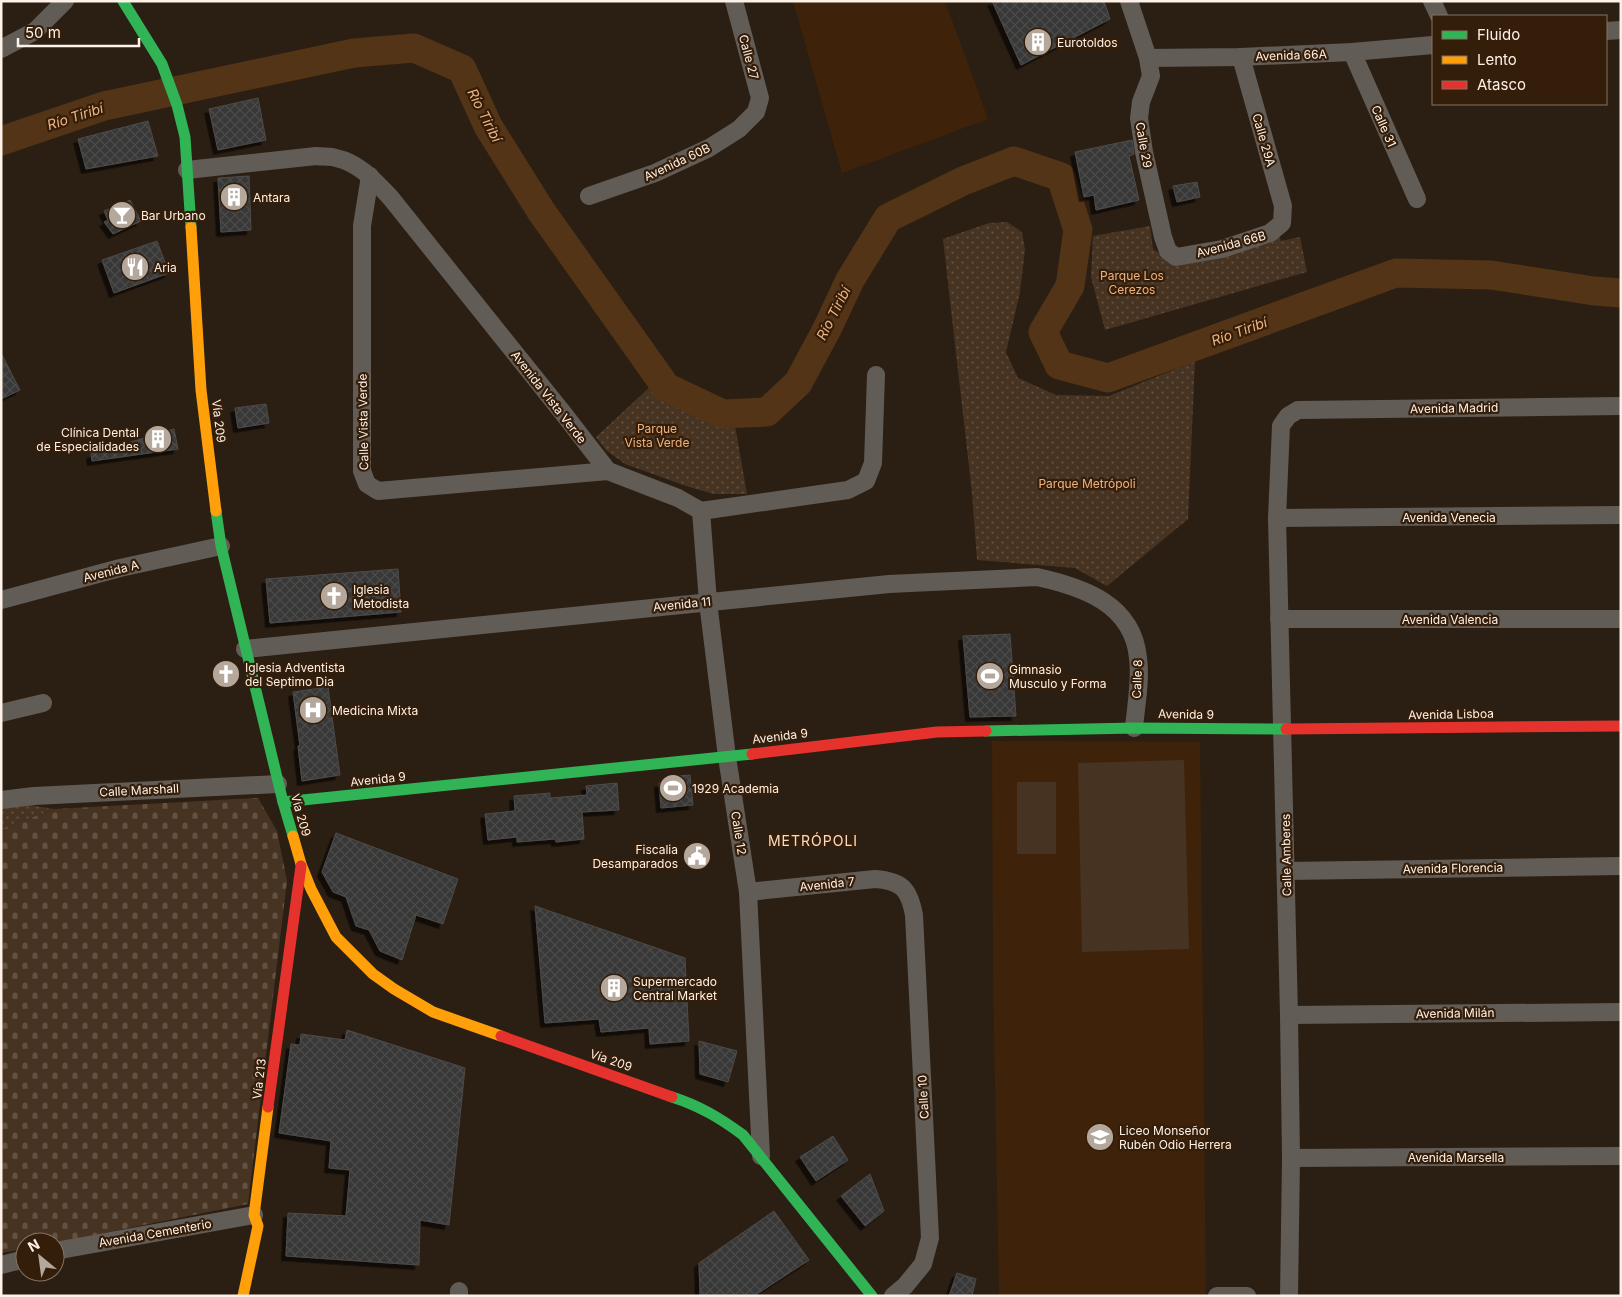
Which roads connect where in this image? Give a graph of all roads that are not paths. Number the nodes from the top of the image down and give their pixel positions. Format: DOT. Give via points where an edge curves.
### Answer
graph roads {
  1 [pos="65,1"];
  2 [pos="123,1"];
  3 [pos="734,1"];
  4 [pos="1129,1"];
  5 [pos="1432,1"];
  6 [pos="1439,15"];
  7 [pos="1621,30"];
  8 [pos="1607,31"];
  9 [pos="1432,45"];
  10 [pos="1,49"];
  11 [pos="1352,52"];
  12 [pos="1241,57"];
  13 [pos="1148,58"];
  14 [pos="756,112"];
  15 [pos="187,170"];
  16 [pos="370,176"];
  17 [pos="588,196"];
  18 [pos="1417,199"];
  19 [pos="1282,223"];
  20 [pos="1176,257"];
  21 [pos="876,375"];
  22 [pos="1621,406"];
  23 [pos="1288,416"];
  24 [pos="608,471"];
  25 [pos="701,512"];
  26 [pos="1621,515"];
  27 [pos="1277,518"];
  28 [pos="221,546"];
  29 [pos="1,600"];
  30 [pos="708,602"];
  31 [pos="1113,608"];
  32 [pos="1279,618"];
  33 [pos="1621,619"];
  34 [pos="245,649"];
  35 [pos="43,703"];
  36 [pos="1,713"];
  37 [pos="1621,726"];
  38 [pos="1134,728"];
  39 [pos="1282,729"];
  40 [pos="727,756"];
  41 [pos="278,784"];
  42 [pos="1,800"];
  43 [pos="283,802"];
  44 [pos="301,864"];
  45 [pos="1621,866"];
  46 [pos="1286,871"];
  47 [pos="904,889"];
  48 [pos="748,892"];
  49 [pos="1621,1012"];
  50 [pos="1290,1015"];
  51 [pos="761,1156"];
  52 [pos="1621,1156"];
  53 [pos="1291,1158"];
  54 [pos="254,1215"];
  55 [pos="65,1249"];
  56 [pos="15,1262"];
  57 [pos="1,1265"];
  58 [pos="243,1296"];
  59 [pos="872,1296"];
  60 [pos="893,1296"];
  61 [pos="1217,1296"];
  62 [pos="1247,1296"];
  63 [pos="1289,1296"];
  1 -- 10 [label="street" via="35,31"];
  2 -- 15 [label="main road, Vía 209" via="166,74 186,137"];
  3 -- 14 [label="street, Calle 27" via="760,98"];
  4 -- 13 [label="street, Calle 29"];
  5 -- 6 [label="street"];
  7 -- 8 [label="street"];
  9 -- 11 [label="street, Avenida 66A"];
  11 -- 12 [label="street, Avenida 66A"];
  11 -- 18 [label="street, Calle 31"];
  12 -- 13 [label="street, Avenida 66A"];
  12 -- 19 [label="street, Calle 29A" via="1283,206"];
  13 -- 20 [label="street, Calle 29" via="1151,76 1139,118 1163,237 1168,250"];
  14 -- 17 [label="street, Avenida 60B" via="709,148 655,173"];
  15 -- 16 [label="street, Avenida Vista Verde" via="316,156 353,164"];
  15 -- 28 [label="main road, Vía 209" via="202,390"];
  16 -- 24 [label="street, Avenida Vista Verde"];
  16 -- 24 [label="street, Calle Vista Verde" via="362,226 362,471 367,484 378,491"];
  19 -- 20 [label="street, Avenida 66B" via="1270,233 1222,248"];
  21 -- 25 [label="street" via="873,463 866,481 848,490"];
  22 -- 23 [label="street, Avenida Madrid" via="1298,410"];
  23 -- 27 [label="street, Calle Amberes" via="1281,426"];
  24 -- 25 [label="street" via="678,498"];
  25 -- 30 [label="street, Calle 12"];
  26 -- 27 [label="street, Avenida Venecia"];
  27 -- 32 [label="street, Calle Amberes"];
  28 -- 29 [label="street, Avenida A" via="120,568"];
  28 -- 34 [label="main road, Vía 209"];
  30 -- 31 [label="street, Avenida 11" via="889,584 1037,578 1082,589"];
  30 -- 34 [label="street, Avenida 11"];
  30 -- 40 [label="street, Calle 12"];
  31 -- 38 [label="street, Calle 8" via="1136,641"];
  32 -- 33 [label="street, Avenida Valencia"];
  32 -- 39 [label="street, Calle Amberes"];
  34 -- 41 [label="main road, Vía 209"];
  35 -- 36 [label="street"];
  37 -- 39 [label="main road, Avenida Lisboa"];
  38 -- 39 [label="main road, Avenida 9"];
  38 -- 40 [label="main road, Avenida 9" via="938,732"];
  39 -- 46 [label="street, Calle Amberes"];
  40 -- 43 [label="main road, Avenida 9"];
  40 -- 48 [label="street, Calle 12"];
  41 -- 42 [label="street, Calle Marshall"];
  41 -- 43 [label="main road, Vía 209"];
  43 -- 44 [label="main road, Vía 209"];
  44 -- 51 [label="main road, Vía 209" via="336,937 394,990 433,1012 693,1104 743,1135"];
  44 -- 54 [label="main road, Vía 213"];
  45 -- 46 [label="street, Avenida Florencia"];
  46 -- 50 [label="street, Calle Amberes"];
  47 -- 48 [label="street, Avenida 7" via="897,883 875,879"];
  47 -- 60 [label="street, Calle 10" via="911,900 914,915 930,1238 923,1264"];
  48 -- 51 [label="street, Calle 12"];
  49 -- 50 [label="street, Avenida Milán"];
  50 -- 53 [label="street, Calle Amberes"];
  51 -- 59 [label="main road, Vía 209"];
  52 -- 53 [label="street, Avenida Marsella"];
  53 -- 63 [label="street, Calle Amberes"];
  54 -- 55 [label="street, Avenida Cementerio"];
  54 -- 58 [label="main road, Vía 213" via="258,1226"];
  56 -- 57 [label="street"];
  61 -- 62 [label="street"];
}
